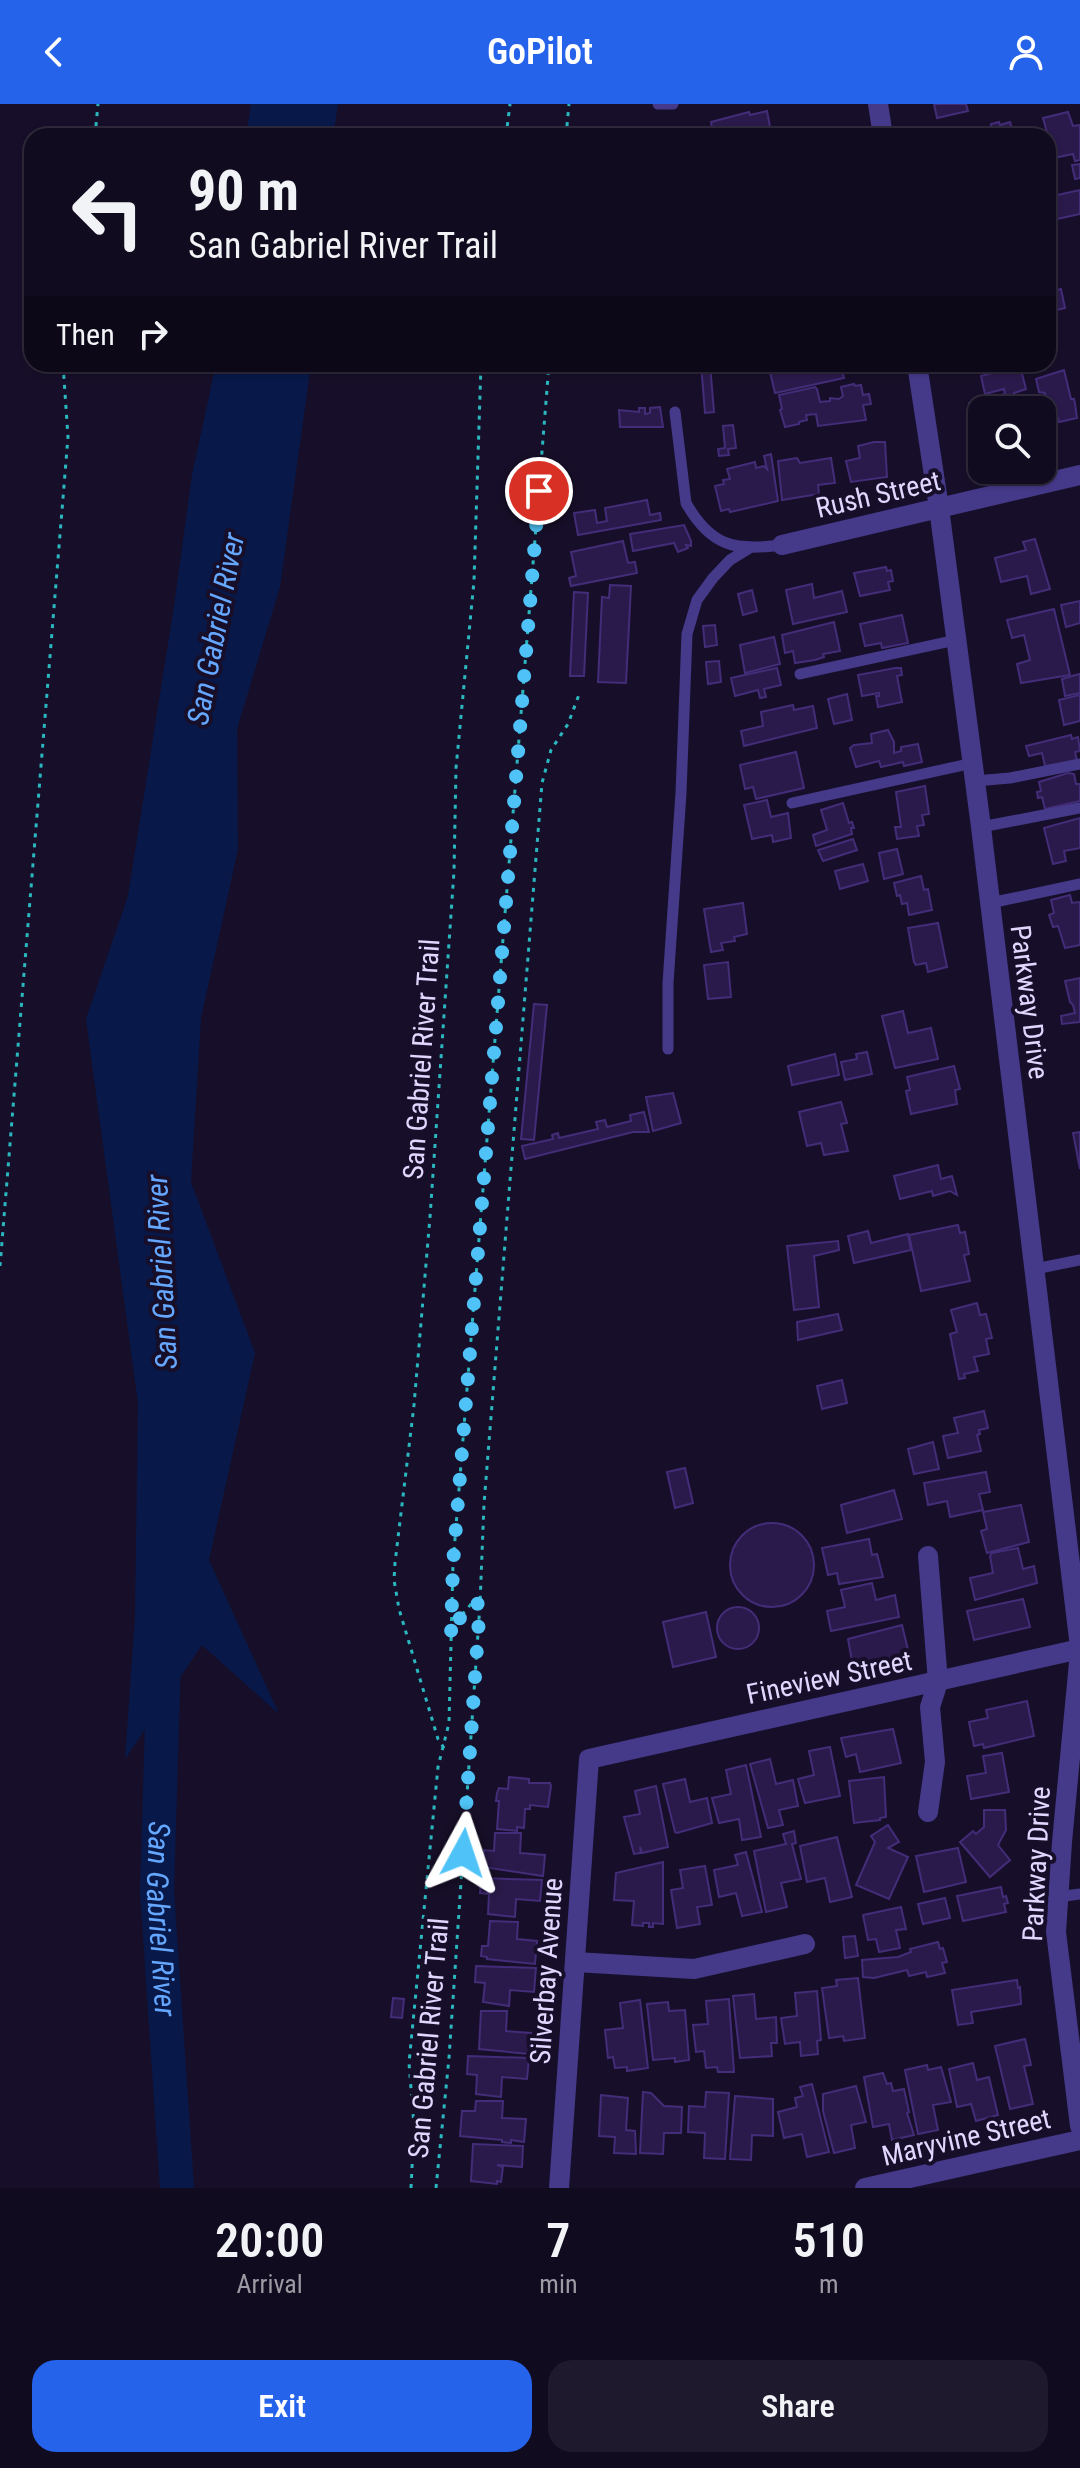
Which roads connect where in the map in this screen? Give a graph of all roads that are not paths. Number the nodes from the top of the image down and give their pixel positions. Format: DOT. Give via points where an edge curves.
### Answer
graph roads {
  1 [pos="658,104"];
  2 [pos="673,104"];
  3 [pos="878,104"];
  4 [pos="882,128"];
  5 [pos="918,372"];
  6 [pos="675,412"];
  7 [pos="1080,475"];
  8 [pos="939,508"];
  9 [pos="782,545"];
  10 [pos="748,549"];
  11 [pos="956,640"];
  12 [pos="800,674"];
  13 [pos="1080,764"];
  14 [pos="974,772"];
  15 [pos="792,803"];
  16 [pos="1080,808"];
  17 [pos="981,827"];
  18 [pos="1080,884"];
  19 [pos="990,903"];
  20 [pos="668,1049"];
  21 [pos="1080,1260"];
  22 [pos="1035,1269"];
  23 [pos="928,1556"];
  24 [pos="1080,1650"];
  25 [pos="938,1682"];
  26 [pos="589,1759"];
  27 [pos="928,1812"];
  28 [pos="1072,1823"];
  29 [pos="1080,1894"];
  30 [pos="1058,1897"];
  31 [pos="805,1944"];
  32 [pos="575,1962"];
  33 [pos="1074,2019"];
  34 [pos="1080,2126"];
  35 [pos="1080,2140"];
  36 [pos="559,2188"];
  37 [pos="865,2188"];
  1 -- 2 [label="lane"];
  3 -- 4 [label="street"];
  5 -- 8 [label="street, Parkway Drive"];
  6 -- 10 [label="lane" via="686,503 725,544"];
  7 -- 8 [label="street, Rush Street"];
  8 -- 9 [label="street, Rush Street"];
  8 -- 11 [label="street, Parkway Drive"];
  9 -- 10 [label="lane"];
  10 -- 20 [label="lane" via="730,560 697,600 687,634"];
  11 -- 12 [label="lane"];
  11 -- 14 [label="street, Parkway Drive"];
  13 -- 14 [label="lane" via="1010,778"];
  14 -- 15 [label="lane"];
  14 -- 17 [label="street, Parkway Drive"];
  16 -- 17 [label="lane"];
  17 -- 19 [label="street, Parkway Drive"];
  18 -- 19 [label="lane"];
  19 -- 22 [label="street, Parkway Drive"];
  21 -- 22 [label="lane"];
  22 -- 24 [label="street, Parkway Drive"];
  23 -- 25 [label="street"];
  24 -- 25 [label="street, Fineview Street"];
  24 -- 28 [label="street, Parkway Drive"];
  25 -- 26 [label="street, Fineview Street"];
  25 -- 27 [label="street" via="930,1707 935,1762"];
  26 -- 32 [label="street, Silverbay Avenue"];
  28 -- 30 [label="street, Parkway Drive"];
  29 -- 30 [label="lane"];
  30 -- 33 [label="street, Parkway Drive" via="1056,1932"];
  31 -- 32 [label="street" via="694,1969"];
  32 -- 36 [label="street, Silverbay Avenue"];
  33 -- 34 [label="street, Parkway Drive"];
  35 -- 37 [label="street, Maryvine Street"];
}
